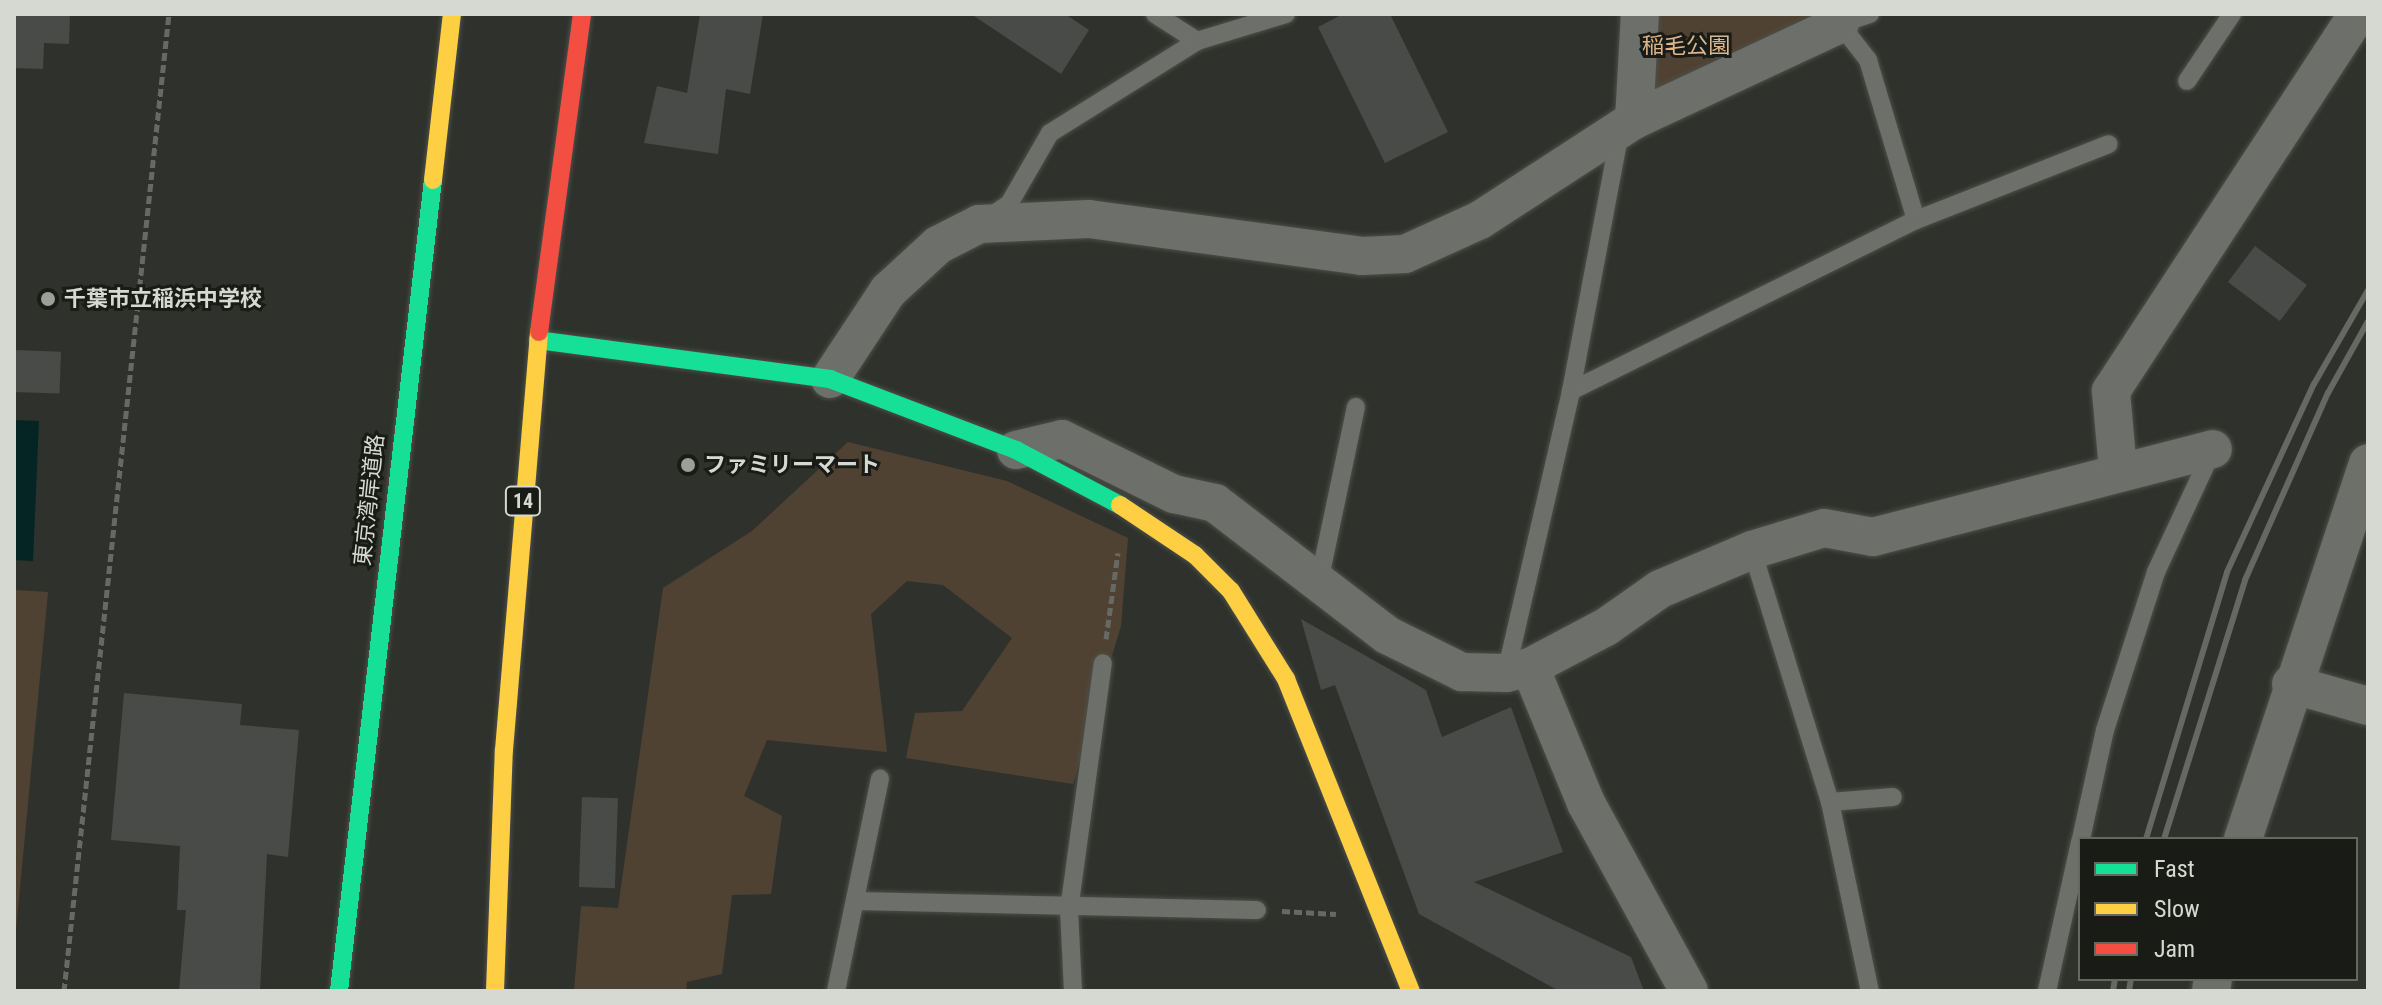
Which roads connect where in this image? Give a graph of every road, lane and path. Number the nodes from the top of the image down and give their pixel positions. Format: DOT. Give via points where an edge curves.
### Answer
graph roads {
  1 [pos="169,14"];
  2 [pos="452,14"];
  3 [pos="582,14"];
  4 [pos="1155,14"];
  5 [pos="1286,14"];
  6 [pos="1640,14"];
  7 [pos="2232,14"];
  8 [pos="2358,14"];
  9 [pos="1855,19"];
  10 [pos="1197,41"];
  11 [pos="2187,81"];
  12 [pos="1627,125"];
  13 [pos="2109,144"];
  14 [pos="1916,220"];
  15 [pos="979,224"];
  16 [pos="538,340"];
  17 [pos="830,379"];
  18 [pos="1571,391"];
  19 [pos="1356,407"];
  20 [pos="2213,449"];
  21 [pos="1016,450"];
  22 [pos="2368,463"];
  23 [pos="2118,470"];
  24 [pos="1125,508"];
  25 [pos="1752,550"];
  26 [pos="1319,582"];
  27 [pos="1103,663"];
  28 [pos="1518,670"];
  29 [pos="2291,684"];
  30 [pos="2368,706"];
  31 [pos="880,779"];
  32 [pos="1893,797"];
  33 [pos="1830,802"];
  34 [pos="2081,837"];
  35 [pos="2244,837"];
  36 [pos="2078,849"];
  37 [pos="855,901"];
  38 [pos="1069,910"];
  39 [pos="1257,910"];
  40 [pos="1381,916"];
  41 [pos="64,991"];
  42 [pos="339,991"];
  43 [pos="495,991"];
  44 [pos="836,991"];
  45 [pos="1073,991"];
  46 [pos="1411,991"];
  47 [pos="1689,991"];
  48 [pos="1870,991"];
  49 [pos="2047,991"];
  1 -- 41 [label="path"];
  2 -- 42 [label="main road, 東京湾岸道路"];
  3 -- 16 [label="main road, 14"];
  4 -- 10 [label="lane"];
  5 -- 10 [label="lane"];
  6 -- 12 [label="street"];
  7 -- 11 [label="lane"];
  8 -- 23 [label="street" via="2111,391"];
  9 -- 12 [label="street"];
  9 -- 14 [label="lane"];
  10 -- 15 [label="lane" via="1050,133 1009,204"];
  12 -- 15 [label="street" via="1480,220 1405,254 1362,256 1089,219"];
  12 -- 18 [label="lane"];
  13 -- 14 [label="lane"];
  14 -- 18 [label="lane"];
  15 -- 17 [label="street" via="938,245 888,291"];
  16 -- 17 [label="main road"];
  16 -- 43 [label="main road, 14" via="504,750"];
  17 -- 21 [label="main road" via="964,425"];
  18 -- 28 [label="lane"];
  19 -- 26 [label="lane"];
  20 -- 23 [label="street"];
  20 -- 34 [label="lane" via="2156,572 2105,730"];
  21 -- 24 [label="main road"];
  21 -- 26 [label="street" via="1062,439 1174,494 1215,503"];
  22 -- 29 [label="street"];
  23 -- 25 [label="street" via="1873,537 1824,528"];
  24 -- 27 [label="path"];
  24 -- 40 [label="main road" via="1195,555 1264,636"];
  25 -- 28 [label="street" via="1660,589 1606,627"];
  25 -- 33 [label="lane"];
  26 -- 28 [label="street" via="1387,635 1462,672"];
  27 -- 38 [label="lane"];
  28 -- 47 [label="street"];
  29 -- 30 [label="street"];
  29 -- 35 [label="street"];
  31 -- 37 [label="lane"];
  32 -- 33 [label="lane"];
  33 -- 48 [label="lane"];
  36 -- 49 [label="lane"];
  37 -- 38 [label="lane"];
  37 -- 44 [label="lane"];
  38 -- 39 [label="lane"];
  38 -- 45 [label="lane"];
  39 -- 40 [label="path"];
  40 -- 46 [label="main road"];
}
